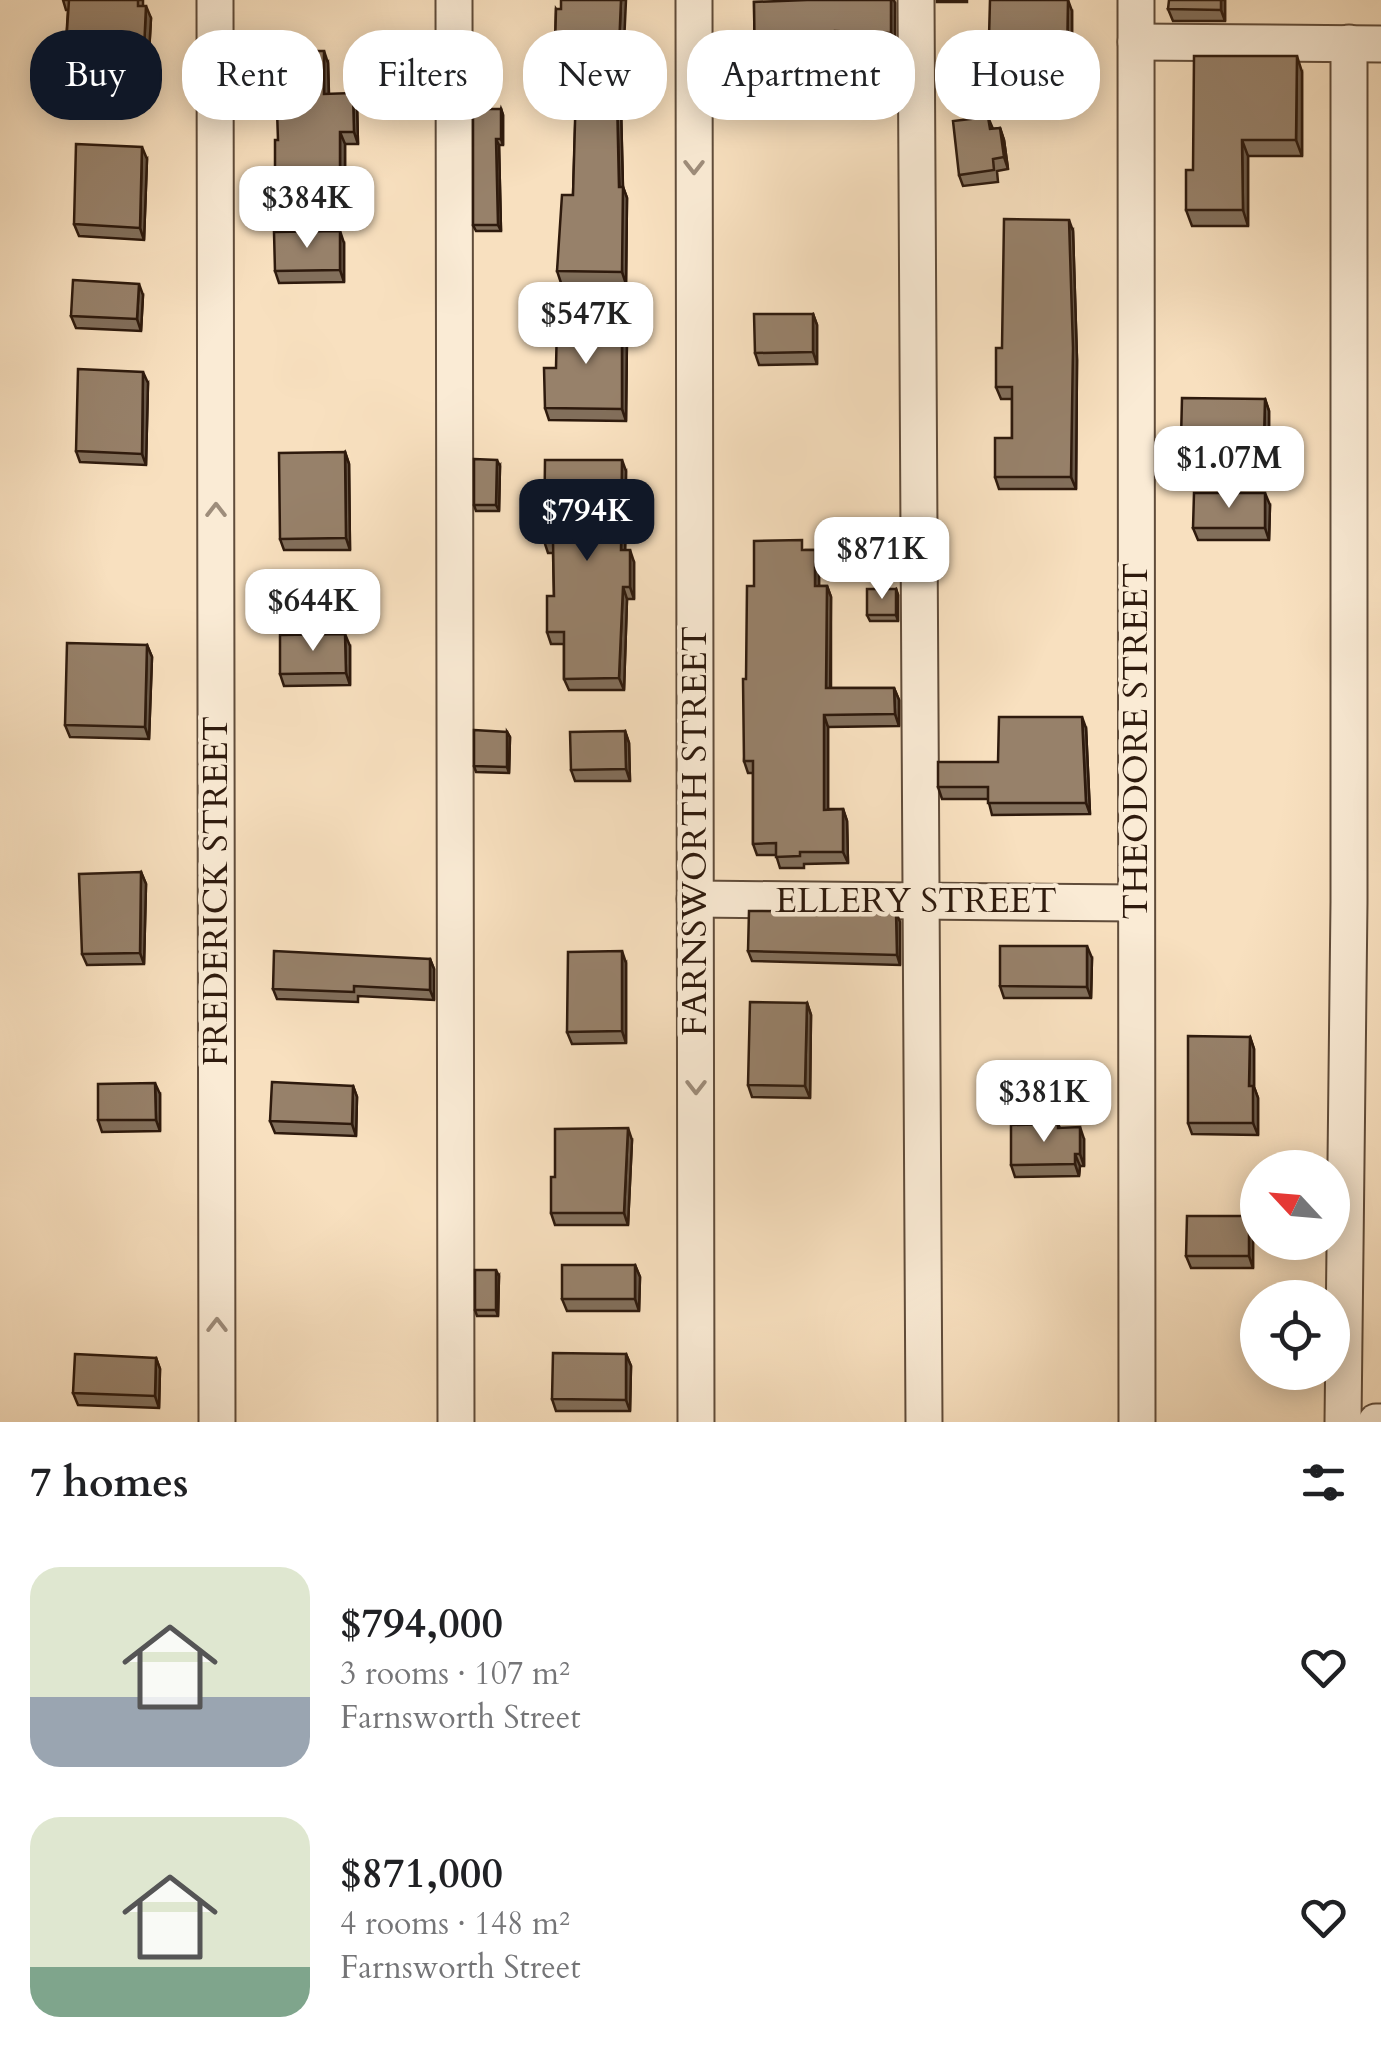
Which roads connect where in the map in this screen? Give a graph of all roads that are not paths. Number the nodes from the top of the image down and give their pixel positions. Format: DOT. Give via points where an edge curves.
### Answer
graph roads {
  1 [pos="215,0"];
  2 [pos="454,0"];
  3 [pos="694,0"];
  4 [pos="916,0"];
  5 [pos="1136,0"];
  6 [pos="1136,42"];
  7 [pos="1365,43"];
  8 [pos="696,899"];
  9 [pos="920,901"];
  10 [pos="1136,902"];
  11 [pos="217,1422"];
  12 [pos="456,1422"];
  13 [pos="696,1422"];
  14 [pos="924,1422"];
  15 [pos="1138,1422"];
  16 [pos="1343,1422"];
  11 -- 1 [label="street, FREDERICK STREET, one-way"];
  2 -- 12 [label="street"];
  3 -- 8 [label="street, FARNSWORTH STREET, one-way"];
  4 -- 9 [label="street"];
  5 -- 6 [label="street, THEODORE STREET"];
  6 -- 7 [label="street"];
  6 -- 10 [label="street, THEODORE STREET"];
  7 -- 16 [label="street"];
  8 -- 9 [label="street, ELLERY STREET"];
  8 -- 13 [label="street, FARNSWORTH STREET, one-way"];
  9 -- 10 [label="street, ELLERY STREET"];
  9 -- 14 [label="street"];
  10 -- 15 [label="street, THEODORE STREET"];
}
